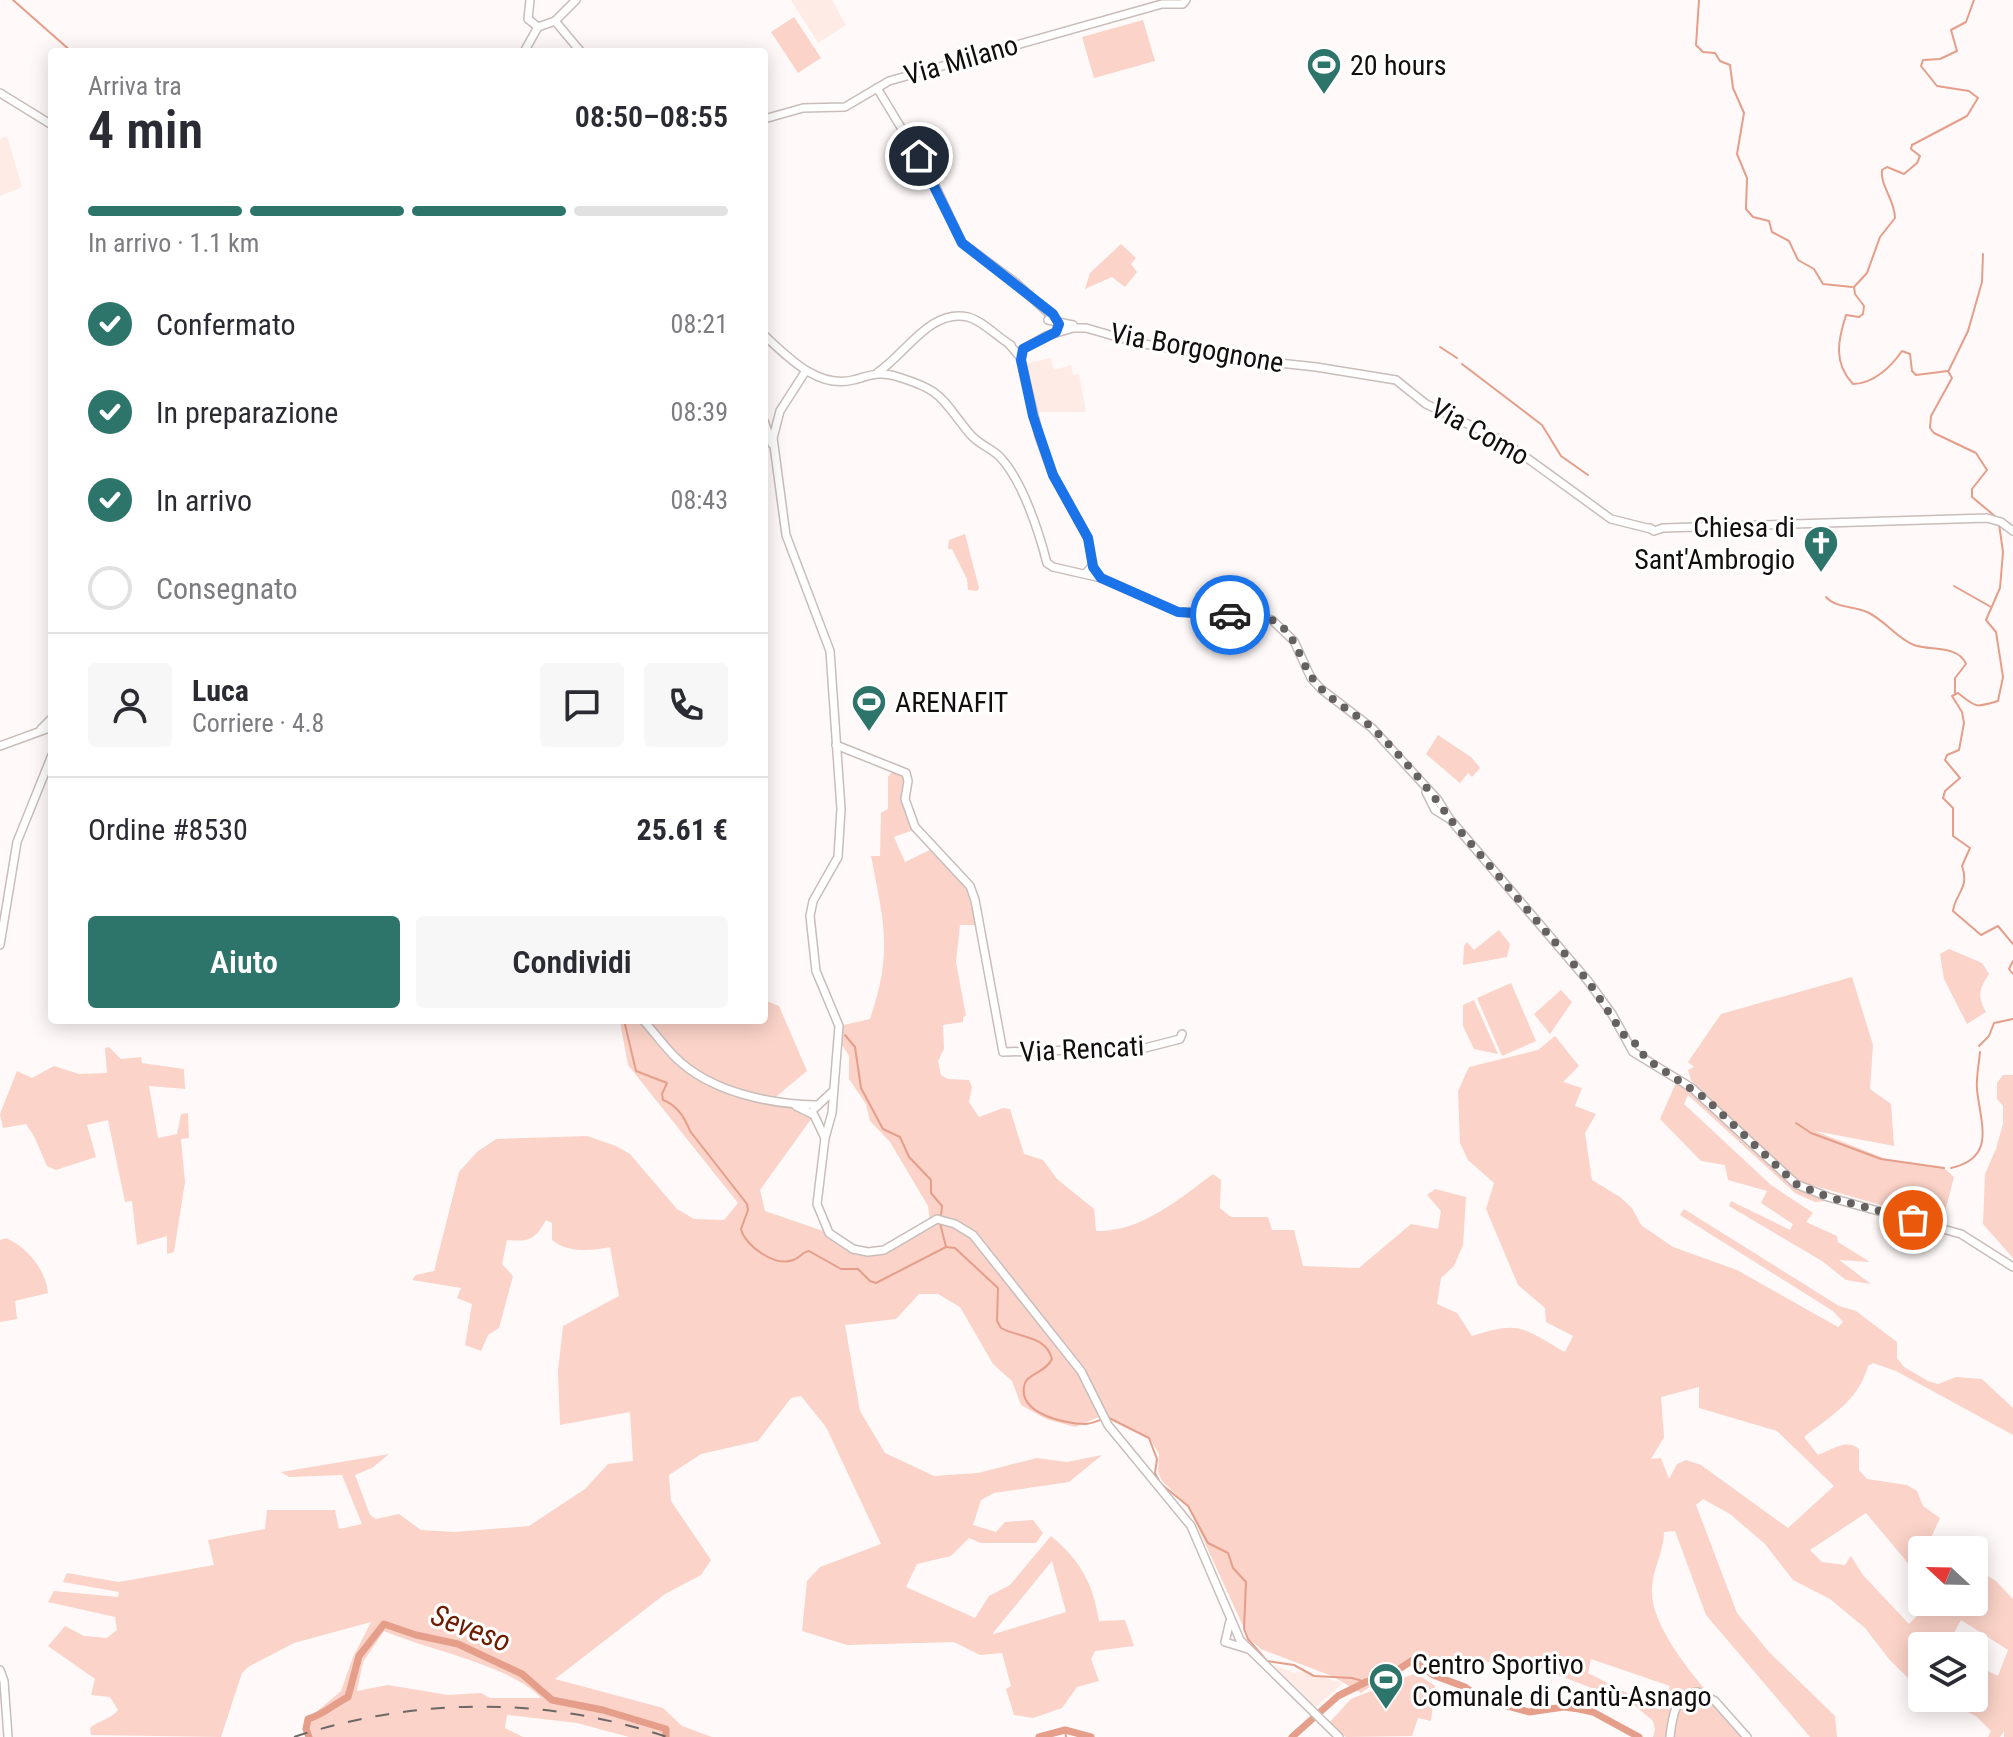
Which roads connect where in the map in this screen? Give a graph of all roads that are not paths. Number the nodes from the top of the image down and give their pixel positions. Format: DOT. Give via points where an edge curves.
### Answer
graph roads {
  1 [pos="527,0"];
  2 [pos="576,0"];
  3 [pos="1178,1"];
  4 [pos="555,21"];
  5 [pos="538,27"];
  6 [pos="526,48"];
  7 [pos="578,48"];
  8 [pos="877,88"];
  9 [pos="0,93"];
  10 [pos="768,118"];
  11 [pos="48,123"];
  12 [pos="1052,324"];
  13 [pos="768,339"];
  14 [pos="1009,344"];
  15 [pos="1027,347"];
  16 [pos="1020,357"];
  17 [pos="1316,367"];
  18 [pos="882,371"];
  19 [pos="805,372"];
  20 [pos="768,430"];
  21 [pos="771,436"];
  22 [pos="2013,531"];
  23 [pos="1089,570"];
  24 [pos="48,722"];
  25 [pos="48,728"];
  26 [pos="40,731"];
  27 [pos="836,745"];
  28 [pos="0,746"];
  29 [pos="48,765"];
  30 [pos="0,945"];
  31 [pos="646,1024"];
  32 [pos="1182,1034"];
  33 [pos="833,1091"];
  34 [pos="819,1104"];
  35 [pos="795,1105"];
  36 [pos="831,1112"];
  37 [pos="816,1117"];
  38 [pos="825,1138"];
  39 [pos="2013,1267"];
  40 [pos="1231,1631"];
  41 [pos="1238,1642"];
  42 [pos="0,1670"];
  43 [pos="8,1737"];
  44 [pos="1339,1737"];
  45 [pos="1670,1737"];
  46 [pos="1747,1737"];
  1 -- 5 [label="main road" via="528,19"];
  2 -- 4 [label="main road"];
  3 -- 8 [label="main road, Via Milano"];
  4 -- 5 [label="main road"];
  4 -- 7 [label="main road"];
  5 -- 6 [label="main road"];
  8 -- 10 [label="main road, Via Milano" via="845,107 803,108"];
  8 -- 12 [label="main road" via="931,177 962,243"];
  9 -- 11 [label="main road"];
  12 -- 15 [label="main road"];
  12 -- 17 [label="main road, Via Borgognone" via="1138,343"];
  13 -- 19 [label="main road"];
  14 -- 15 [label="main road"];
  14 -- 16 [label="main road"];
  14 -- 18 [label="main road" via="971,318 941,319"];
  15 -- 16 [label="main road"];
  16 -- 23 [label="main road" via="1053,475 1088,538"];
  17 -- 22 [label="main road, Via Como" via="1396,380 1426,404 1505,442 1611,519 1632,526 1987,518"];
  18 -- 19 [label="main road" via="845,381"];
  18 -- 23 [label="main road" via="941,396 972,437 997,454 1030,508 1047,563 1062,570"];
  19 -- 21 [label="main road"];
  20 -- 21 [label="main road"];
  21 -- 27 [label="main road" via="786,535 830,651"];
  23 -- 39 [label="main road" via="1178,612 1272,620 1294,641 1311,678 1372,728 1438,800 1645,1058 1705,1098 1796,1184 1961,1234"];
  24 -- 26 [label="main road"];
  25 -- 26 [label="main road"];
  26 -- 28 [label="main road"];
  27 -- 32 [label="main road, Via Rencati" via="906,773 905,799 915,827 970,886 1003,1052 1145,1048"];
  27 -- 33 [label="main road" via="839,851 810,916 816,971 839,1026"];
  29 -- 30 [label="main road" via="17,842"];
  31 -- 35 [label="main road" via="677,1059 708,1080"];
  33 -- 34 [label="main road"];
  33 -- 36 [label="main road"];
  34 -- 35 [label="main road"];
  34 -- 36 [label="main road"];
  34 -- 37 [label="main road"];
  35 -- 37 [label="main road"];
  36 -- 37 [label="main road"];
  36 -- 38 [label="main road"];
  37 -- 38 [label="main road"];
  38 -- 40 [label="main road" via="817,1204 829,1233 868,1252 884,1250 937,1219 964,1228 982,1243 1081,1371 1104,1418 1191,1526 1231,1619"];
  40 -- 41 [label="main road"];
  40 -- 41 [label="main road" via="1225,1642"];
  41 -- 44 [label="main road"];
  42 -- 43 [label="main road"];
  45 -- 46 [label="main road" via="1677,1705 1691,1692 1715,1701"];
}
